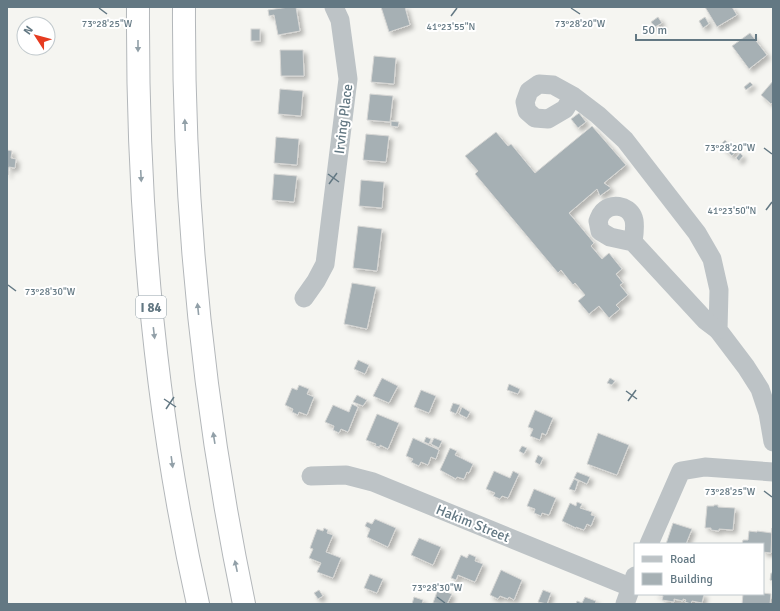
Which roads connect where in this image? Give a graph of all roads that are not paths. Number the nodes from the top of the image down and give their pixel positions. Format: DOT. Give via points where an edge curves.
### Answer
graph roads {
  1 [pos="138,7"];
  2 [pos="184,7"];
  3 [pos="334,7"];
  4 [pos="572,96"];
  5 [pos="633,242"];
  6 [pos="304,298"];
  7 [pos="718,330"];
  8 [pos="773,442"];
  9 [pos="773,472"];
  10 [pos="311,476"];
  11 [pos="649,543"];
  12 [pos="630,589"];
  13 [pos="198,604"];
  14 [pos="244,604"];
  1 -- 13 [label="highway, I 84, one-way" via="140,141 151,312 175,484"];
  14 -- 2 [label="highway, one-way" via="213,429 196,291 187,164"];
  3 -- 6 [label="street, Irving Place" via="340,20 348,79 325,264"];
  4 -- 7 [label="street" via="625,140 697,233 712,259 719,290"];
  5 -- 7 [label="street" via="706,321"];
  7 -- 8 [label="street" via="760,389 768,412"];
  9 -- 11 [label="street" via="705,467 681,471"];
  10 -- 12 [label="street, Hakim Street" via="346,475 373,482"];
}
